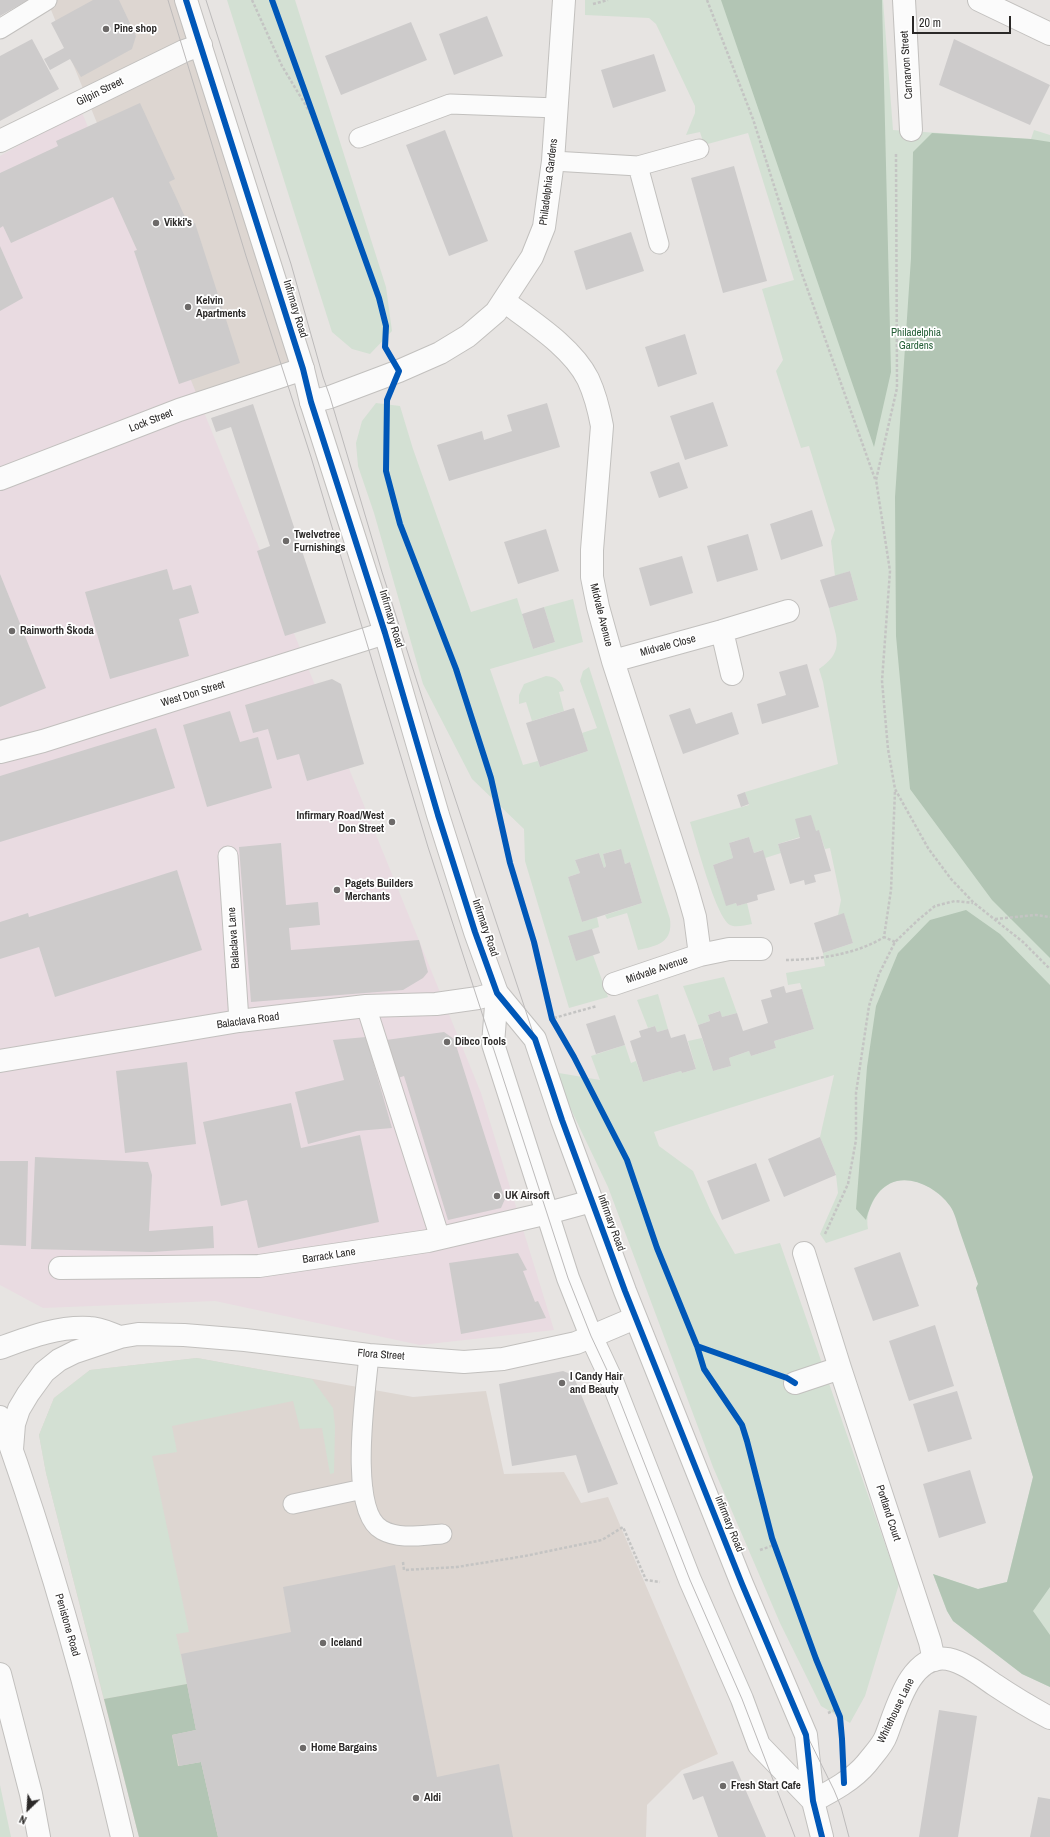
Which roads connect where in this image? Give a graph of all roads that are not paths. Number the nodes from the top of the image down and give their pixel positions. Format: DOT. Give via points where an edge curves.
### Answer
graph roads {
  1 [pos="47,0"];
  2 [pos="186,0"];
  3 [pos="564,0"];
  4 [pos="904,0"];
  5 [pos="979,0"];
  6 [pos="0,29"];
  7 [pos="1050,34"];
  8 [pos="201,45"];
  9 [pos="557,108"];
  10 [pos="911,130"];
  11 [pos="359,138"];
  12 [pos="0,141"];
  13 [pos="699,150"];
  14 [pos="553,161"];
  15 [pos="638,166"];
  16 [pos="659,244"];
  17 [pos="504,301"];
  18 [pos="303,369"];
  19 [pos="311,402"];
  20 [pos="0,479"];
  21 [pos="788,610"];
  22 [pos="722,631"];
  23 [pos="385,633"];
  24 [pos="613,661"];
  25 [pos="732,674"];
  26 [pos="0,752"];
  27 [pos="228,856"];
  28 [pos="762,948"];
  29 [pos="700,955"];
  30 [pos="614,984"];
  31 [pos="497,993"];
  32 [pos="366,1006"];
  33 [pos="239,1021"];
  34 [pos="0,1061"];
  35 [pos="592,1201"];
  36 [pos="548,1213"];
  37 [pos="440,1238"];
  38 [pos="804,1254"];
  39 [pos="60,1268"];
  40 [pos="635,1318"];
  41 [pos="591,1336"];
  42 [pos="120,1337"];
  43 [pos="0,1348"];
  44 [pos="369,1356"];
  45 [pos="840,1368"];
  46 [pos="795,1383"];
  47 [pos="0,1417"];
  48 [pos="12,1449"];
  49 [pos="363,1489"];
  50 [pos="293,1504"];
  51 [pos="442,1534"];
  52 [pos="934,1660"];
  53 [pos="0,1674"];
  54 [pos="1050,1718"];
  55 [pos="813,1801"];
  56 [pos="39,1837"];
  57 [pos="122,1837"];
  58 [pos="822,1837"];
  1 -- 6 [label="lane"];
  2 -- 8 [label="main road, Infirmary Road"];
  3 -- 9 [label="main road, Philadelphia Gardens"];
  4 -- 10 [label="main road, Carnarvon Street"];
  5 -- 7 [label="main road"];
  8 -- 12 [label="main road, Gilpin Street"];
  8 -- 18 [label="main road, Infirmary Road"];
  9 -- 11 [label="lane" via="450,104"];
  9 -- 14 [label="main road, Philadelphia Gardens"];
  13 -- 15 [label="lane"];
  14 -- 15 [label="lane"];
  14 -- 17 [label="main road, Philadelphia Gardens" via="544,227 532,257"];
  15 -- 16 [label="lane"];
  17 -- 19 [label="main road, Philadelphia Gardens" via="496,312 468,336 440,353 379,379"];
  17 -- 24 [label="main road, Midvale Avenue" via="568,352 587,378 598,407 602,426 592,577"];
  18 -- 19 [label="main road, Infirmary Road"];
  18 -- 20 [label="main road, Lock Street" via="180,410"];
  19 -- 23 [label="main road, Infirmary Road"];
  21 -- 22 [label="main road, Midvale Close"];
  22 -- 24 [label="main road, Midvale Close"];
  22 -- 25 [label="main road"];
  23 -- 26 [label="main road, West Don Street" via="43,741"];
  23 -- 31 [label="main road, Infirmary Road" via="438,815"];
  24 -- 29 [label="main road, Midvale Avenue" via="687,889"];
  27 -- 33 [label="lane, Balaclava Lane"];
  28 -- 29 [label="main road, Midvale Avenue" via="729,949"];
  29 -- 30 [label="main road, Midvale Avenue"];
  31 -- 32 [label="main road, Balaclava Road" via="436,1004"];
  31 -- 35 [label="main road, Infirmary Road" via="535,1038"];
  31 -- 36 [label="main road, Infirmary Road" via="492,1044 524,1147"];
  32 -- 33 [label="main road, Balaclava Road"];
  32 -- 37 [label="lane"];
  33 -- 34 [label="main road, Balaclava Road"];
  35 -- 36 [label="main road, Barrack Lane"];
  35 -- 40 [label="main road, Infirmary Road"];
  36 -- 37 [label="main road, Barrack Lane"];
  36 -- 41 [label="main road, Infirmary Road" via="568,1278"];
  37 -- 39 [label="main road, Barrack Lane" via="259,1266"];
  38 -- 45 [label="main road, Portland Court"];
  40 -- 41 [label="main road, Flora Street"];
  40 -- 55 [label="main road, Infirmary Road" via="806,1735"];
  41 -- 44 [label="main road, Flora Street" via="576,1342 503,1359 464,1362"];
  41 -- 55 [label="main road, Infirmary Road" via="613,1383 759,1745"];
  42 -- 43 [label="main road, Flora Street" via="91,1328 55,1330 42,1332"];
  42 -- 44 [label="main road, Flora Street" via="138,1334 184,1335"];
  42 -- 48 [label="main road, Flora Street" via="75,1352 44,1372 19,1409 14,1424"];
  44 -- 49 [label="lane" via="361,1447"];
  45 -- 46 [label="main road"];
  45 -- 52 [label="main road, Portland Court"];
  47 -- 48 [label="main road, Penistone Road"];
  48 -- 57 [label="main road, Penistone Road" via="96,1729"];
  49 -- 50 [label="lane"];
  49 -- 51 [label="lane" via="365,1506 374,1524 381,1530 398,1537"];
  52 -- 54 [label="main road" via="946,1659 964,1665 1028,1707"];
  52 -- 55 [label="main road, Whitehouse Lane" via="922,1666 913,1676 895,1709 886,1737 866,1764 844,1783"];
  53 -- 56 [label="main road" via="31,1794"];
  55 -- 58 [label="main road, Infirmary Road"];
}
